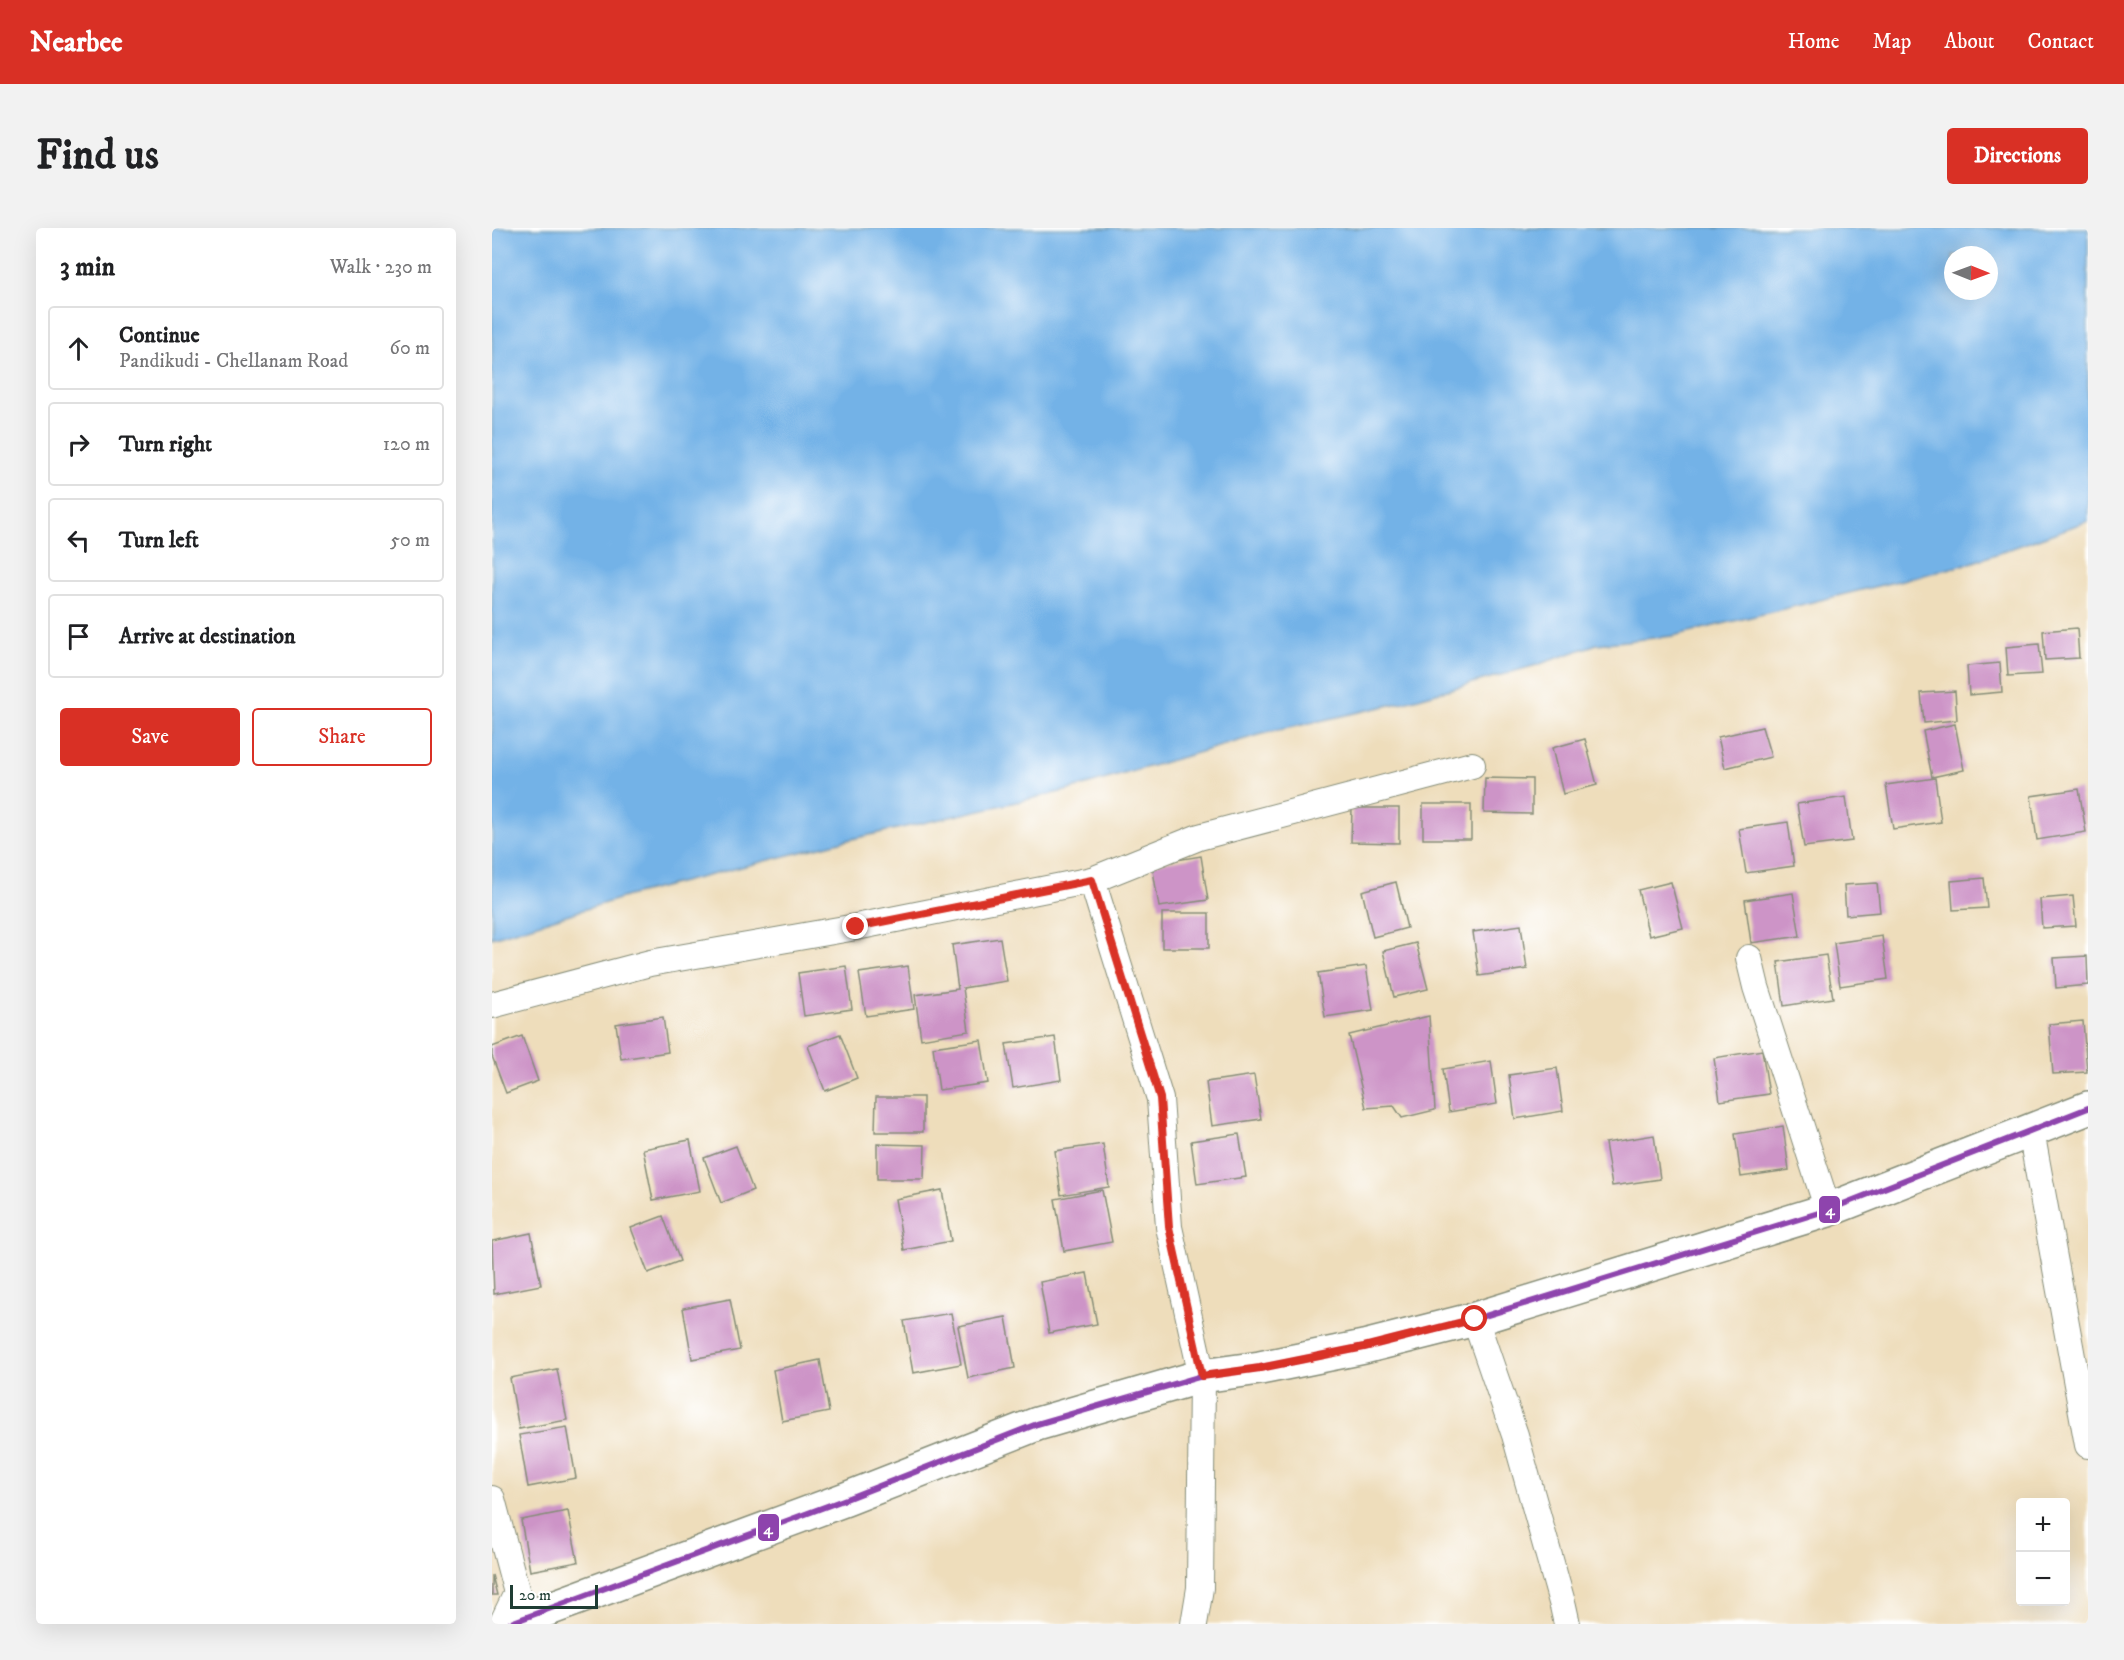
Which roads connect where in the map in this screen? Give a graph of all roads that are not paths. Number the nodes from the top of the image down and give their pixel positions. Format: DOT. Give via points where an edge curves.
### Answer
graph roads {
  1 [pos="1472,765"];
  2 [pos="1092,880"];
  3 [pos="1749,958"];
  4 [pos="492,1005"];
  5 [pos="2088,1108"];
  6 [pos="2031,1131"];
  7 [pos="1828,1210"];
  8 [pos="1475,1319"];
  9 [pos="1202,1376"];
  10 [pos="2088,1445"];
  11 [pos="492,1499"];
  12 [pos="502,1624"];
  13 [pos="508,1624"];
  14 [pos="1194,1624"];
  15 [pos="1567,1624"];
  1 -- 2 [label="street" via="1199,837"];
  2 -- 4 [label="street" via="650,963"];
  2 -- 9 [label="street" via="1160,1098 1169,1227"];
  3 -- 7 [label="street"];
  5 -- 6 [label="main road"];
  6 -- 7 [label="main road"];
  6 -- 10 [label="street"];
  7 -- 8 [label="main road"];
  8 -- 9 [label="main road" via="1364,1347"];
  8 -- 15 [label="street" via="1515,1435"];
  9 -- 13 [label="main road" via="1037,1424"];
  9 -- 14 [label="street" via="1200,1588"];
  11 -- 12 [label="street" via="517,1593"];
}
